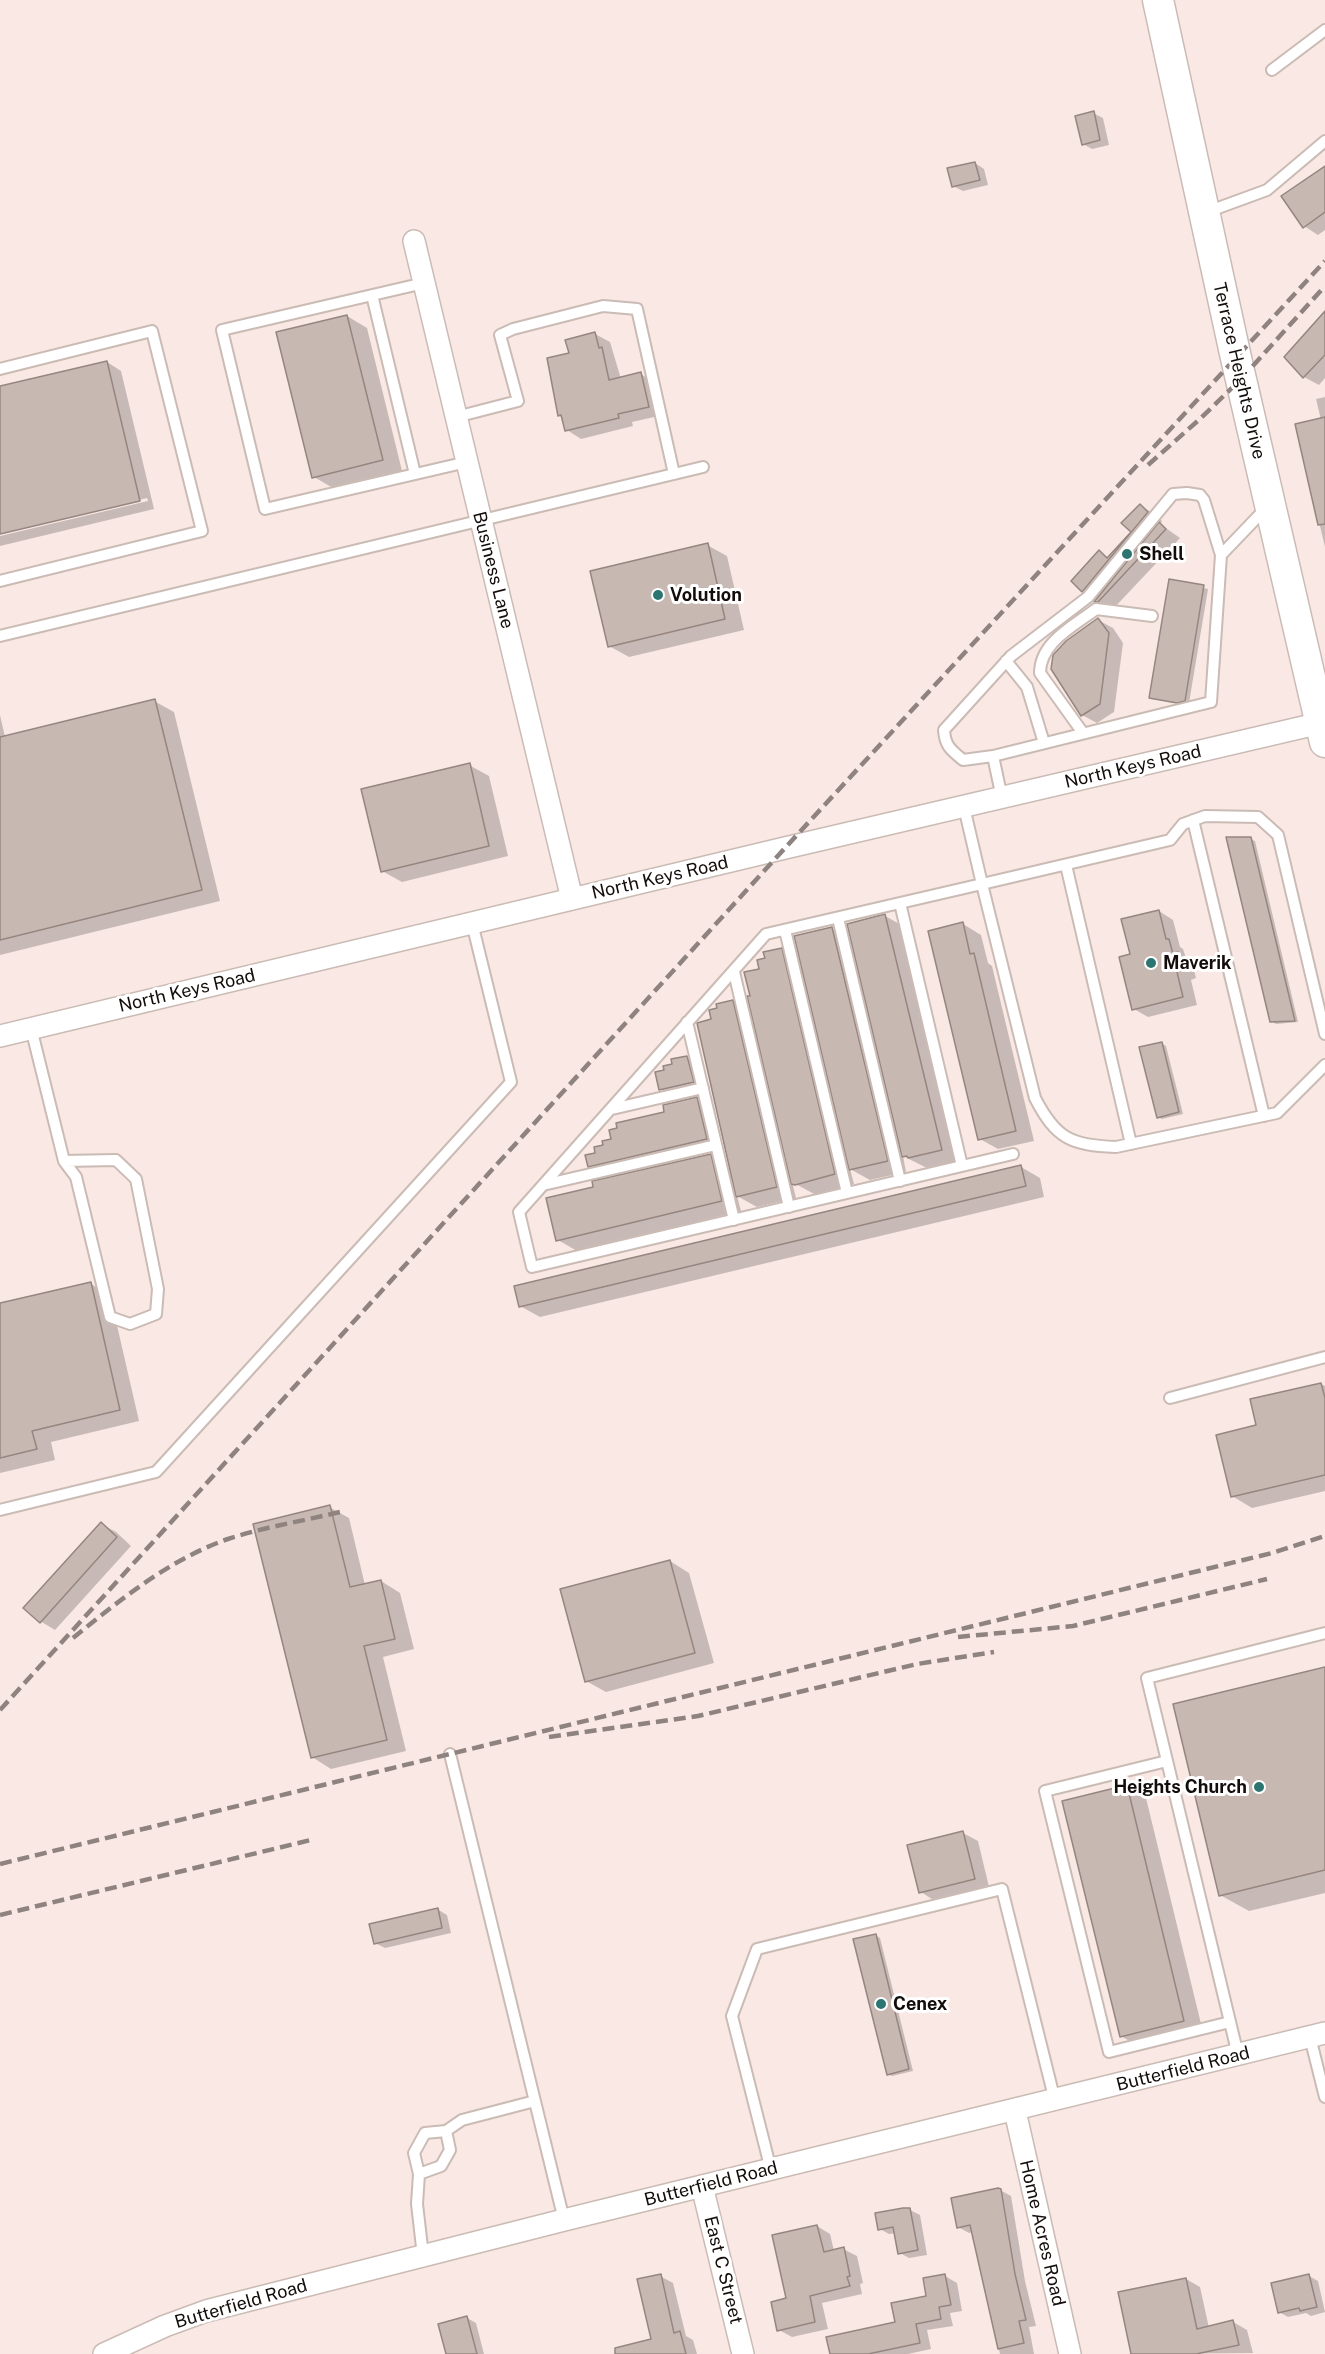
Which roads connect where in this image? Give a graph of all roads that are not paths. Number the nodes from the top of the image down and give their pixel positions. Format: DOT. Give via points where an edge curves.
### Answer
graph roads {
  1 [pos="1158,0"];
  2 [pos="1325,30"];
  3 [pos="1272,70"];
  4 [pos="1325,141"];
  5 [pos="1204,213"];
  6 [pos="414,241"];
  7 [pos="424,283"];
  8 [pos="372,295"];
  9 [pos="0,369"];
  10 [pos="456,417"];
  11 [pos="467,462"];
  12 [pos="703,466"];
  13 [pos="415,474"];
  14 [pos="674,474"];
  15 [pos="1270,504"];
  16 [pos="481,520"];
  17 [pos="1221,555"];
  18 [pos="0,581"];
  19 [pos="1152,616"];
  20 [pos="0,636"];
  21 [pos="1006,661"];
  22 [pos="1323,729"];
  23 [pos="1083,734"];
  24 [pos="1044,743"];
  25 [pos="993,756"];
  26 [pos="1002,798"];
  27 [pos="964,807"];
  28 [pos="1193,820"];
  29 [pos="1066,865"];
  30 [pos="982,884"];
  31 [pos="572,899"];
  32 [pos="900,903"];
  33 [pos="838,918"];
  34 [pos="472,923"];
  35 [pos="785,930"];
  36 [pos="734,972"];
  37 [pos="687,1022"];
  38 [pos="31,1028"];
  39 [pos="1325,1034"];
  40 [pos="0,1036"];
  41 [pos="1324,1068"];
  42 [pos="703,1088"];
  43 [pos="612,1109"];
  44 [pos="1264,1116"];
  45 [pos="1131,1143"];
  46 [pos="716,1145"];
  47 [pos="1013,1154"];
  48 [pos="64,1161"];
  49 [pos="962,1166"];
  50 [pos="900,1181"];
  51 [pos="543,1185"];
  52 [pos="847,1193"];
  53 [pos="789,1207"];
  54 [pos="734,1220"];
  55 [pos="1325,1358"];
  56 [pos="1170,1398"];
  57 [pos="0,1510"];
  58 [pos="1325,1633"];
  59 [pos="450,1754"];
  60 [pos="1167,1761"];
  61 [pos="1230,2022"];
  62 [pos="1317,2035"];
  63 [pos="1238,2055"];
  64 [pos="1325,2097"];
  65 [pos="535,2101"];
  66 [pos="1055,2101"];
  67 [pos="1015,2111"];
  68 [pos="446,2131"];
  69 [pos="771,2170"];
  70 [pos="419,2174"];
  71 [pos="702,2186"];
  72 [pos="564,2220"];
  73 [pos="423,2256"];
  74 [pos="104,2354"];
  75 [pos="743,2354"];
  76 [pos="1070,2354"];
  1 -- 5 [label="main road, Terrace Heights Drive"];
  2 -- 3 [label="lane"];
  4 -- 5 [label="lane" via="1268,190"];
  5 -- 15 [label="main road, Terrace Heights Drive"];
  6 -- 7 [label="street, Business Lane"];
  7 -- 8 [label="lane"];
  7 -- 10 [label="street, Business Lane"];
  8 -- 13 [label="lane"];
  8 -- 13 [label="lane" via="222,330 265,509"];
  9 -- 18 [label="lane" via="152,331 202,531"];
  10 -- 11 [label="street, Business Lane"];
  10 -- 14 [label="lane" via="518,401 500,335 603,306 637,309"];
  11 -- 13 [label="lane"];
  11 -- 16 [label="street, Business Lane"];
  12 -- 14 [label="lane"];
  14 -- 16 [label="lane"];
  15 -- 17 [label="lane"];
  15 -- 22 [label="main road, Terrace Heights Drive"];
  16 -- 20 [label="lane"];
  16 -- 31 [label="street, Business Lane"];
  17 -- 21 [label="lane" via="1204,500 1200,495 1173,494 1088,597"];
  17 -- 23 [label="lane" via="1211,702"];
  19 -- 23 [label="lane" via="1096,609 1051,643 1040,663 1040,673"];
  21 -- 24 [label="lane" via="1027,687"];
  21 -- 25 [label="lane" via="944,730 945,743 963,760"];
  22 -- 26 [label="street, North Keys Road"];
  23 -- 24 [label="lane"];
  24 -- 25 [label="lane"];
  25 -- 26 [label="lane"];
  26 -- 27 [label="street, North Keys Road"];
  27 -- 30 [label="lane"];
  27 -- 31 [label="street, North Keys Road"];
  28 -- 29 [label="lane" via="1183,824 1170,840"];
  28 -- 39 [label="lane" via="1205,816 1258,817 1278,835"];
  28 -- 44 [label="lane"];
  29 -- 30 [label="lane"];
  29 -- 45 [label="lane"];
  30 -- 32 [label="lane"];
  30 -- 45 [label="lane" via="1035,1098 1047,1121 1067,1138 1092,1146"];
  31 -- 34 [label="street, North Keys Road"];
  32 -- 33 [label="lane"];
  32 -- 49 [label="lane"];
  33 -- 35 [label="lane"];
  33 -- 50 [label="lane"];
  34 -- 38 [label="street, North Keys Road"];
  34 -- 57 [label="lane" via="511,1082 156,1472"];
  35 -- 36 [label="lane" via="766,934"];
  35 -- 52 [label="lane"];
  36 -- 37 [label="lane"];
  36 -- 53 [label="lane"];
  37 -- 42 [label="lane"];
  37 -- 43 [label="lane"];
  38 -- 40 [label="street, North Keys Road"];
  38 -- 48 [label="lane"];
  41 -- 44 [label="lane" via="1277,1113"];
  42 -- 43 [label="lane"];
  42 -- 46 [label="lane"];
  43 -- 51 [label="lane"];
  44 -- 45 [label="lane"];
  46 -- 51 [label="lane"];
  46 -- 54 [label="lane"];
  47 -- 49 [label="lane"];
  48 -- 48 [label="lane" via="116,1160 136,1179 158,1289 156,1314 130,1324 110,1317 76,1177"];
  49 -- 50 [label="lane"];
  50 -- 52 [label="lane"];
  51 -- 54 [label="lane" via="519,1212 532,1267"];
  52 -- 53 [label="lane"];
  53 -- 54 [label="lane"];
  55 -- 56 [label="lane"];
  58 -- 60 [label="lane" via="1147,1678"];
  59 -- 65 [label="lane"];
  60 -- 61 [label="lane"];
  60 -- 61 [label="lane" via="1046,1791 1109,2052"];
  61 -- 63 [label="lane"];
  62 -- 63 [label="street, Butterfield Road"];
  62 -- 64 [label="lane"];
  63 -- 66 [label="street, Butterfield Road"];
  65 -- 68 [label="lane" via="462,2120"];
  65 -- 72 [label="lane"];
  66 -- 67 [label="street, Butterfield Road"];
  66 -- 69 [label="lane" via="1002,1889 757,1949 732,2016"];
  67 -- 69 [label="street, Butterfield Road"];
  67 -- 76 [label="street, Home Acres Road"];
  68 -- 70 [label="lane" via="450,2150 441,2166"];
  68 -- 70 [label="lane" via="425,2133 414,2152"];
  69 -- 71 [label="street, Butterfield Road"];
  70 -- 73 [label="lane" via="417,2205"];
  71 -- 72 [label="street, Butterfield Road"];
  71 -- 75 [label="street, East C Street"];
  72 -- 73 [label="street, Butterfield Road"];
  73 -- 74 [label="street, Butterfield Road" via="206,2311"];
}
